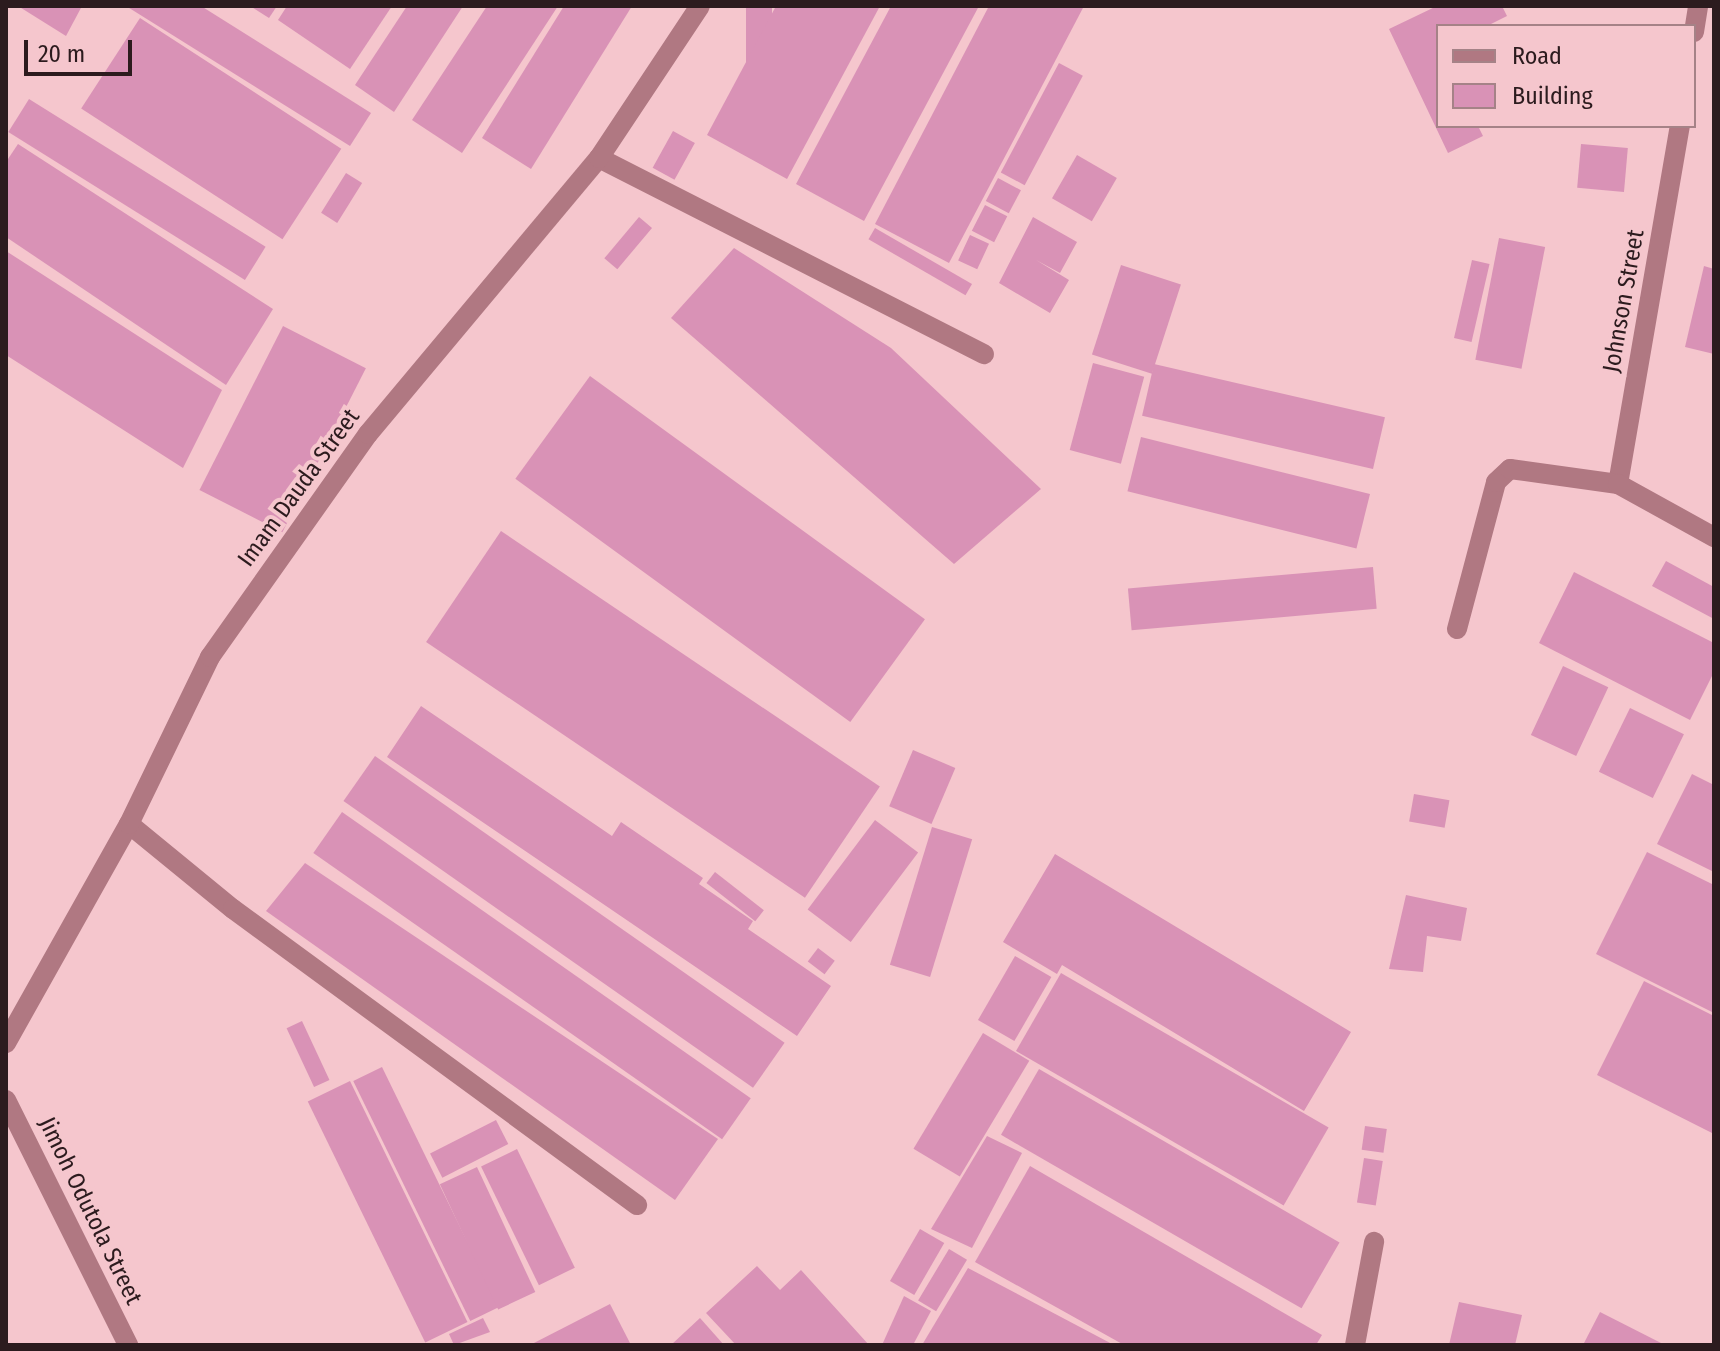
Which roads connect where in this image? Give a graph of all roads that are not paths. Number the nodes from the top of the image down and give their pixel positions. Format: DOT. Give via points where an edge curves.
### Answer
graph roads {
  1 [pos="700,6"];
  2 [pos="1680,128"];
  3 [pos="599,158"];
  4 [pos="984,354"];
  5 [pos="1618,484"];
  6 [pos="1714,537"];
  7 [pos="1457,629"];
  8 [pos="129,824"];
  9 [pos="6,1043"];
  10 [pos="6,1100"];
  11 [pos="637,1205"];
  12 [pos="1374,1242"];
  13 [pos="128,1345"];
  14 [pos="1355,1345"];
  1 -- 3 [label="street, Imam Dauda Street"];
  2 -- 5 [label="street, Johnson Street"];
  3 -- 4 [label="street"];
  3 -- 8 [label="street, Imam Dauda Street" via="368,434 210,657"];
  5 -- 6 [label="street"];
  5 -- 7 [label="street" via="1510,469 1496,482"];
  8 -- 9 [label="street, Imam Dauda Street"];
  8 -- 11 [label="street" via="244,918"];
  10 -- 13 [label="street, Jimoh Odutola Street"];
  12 -- 14 [label="street"];
}
